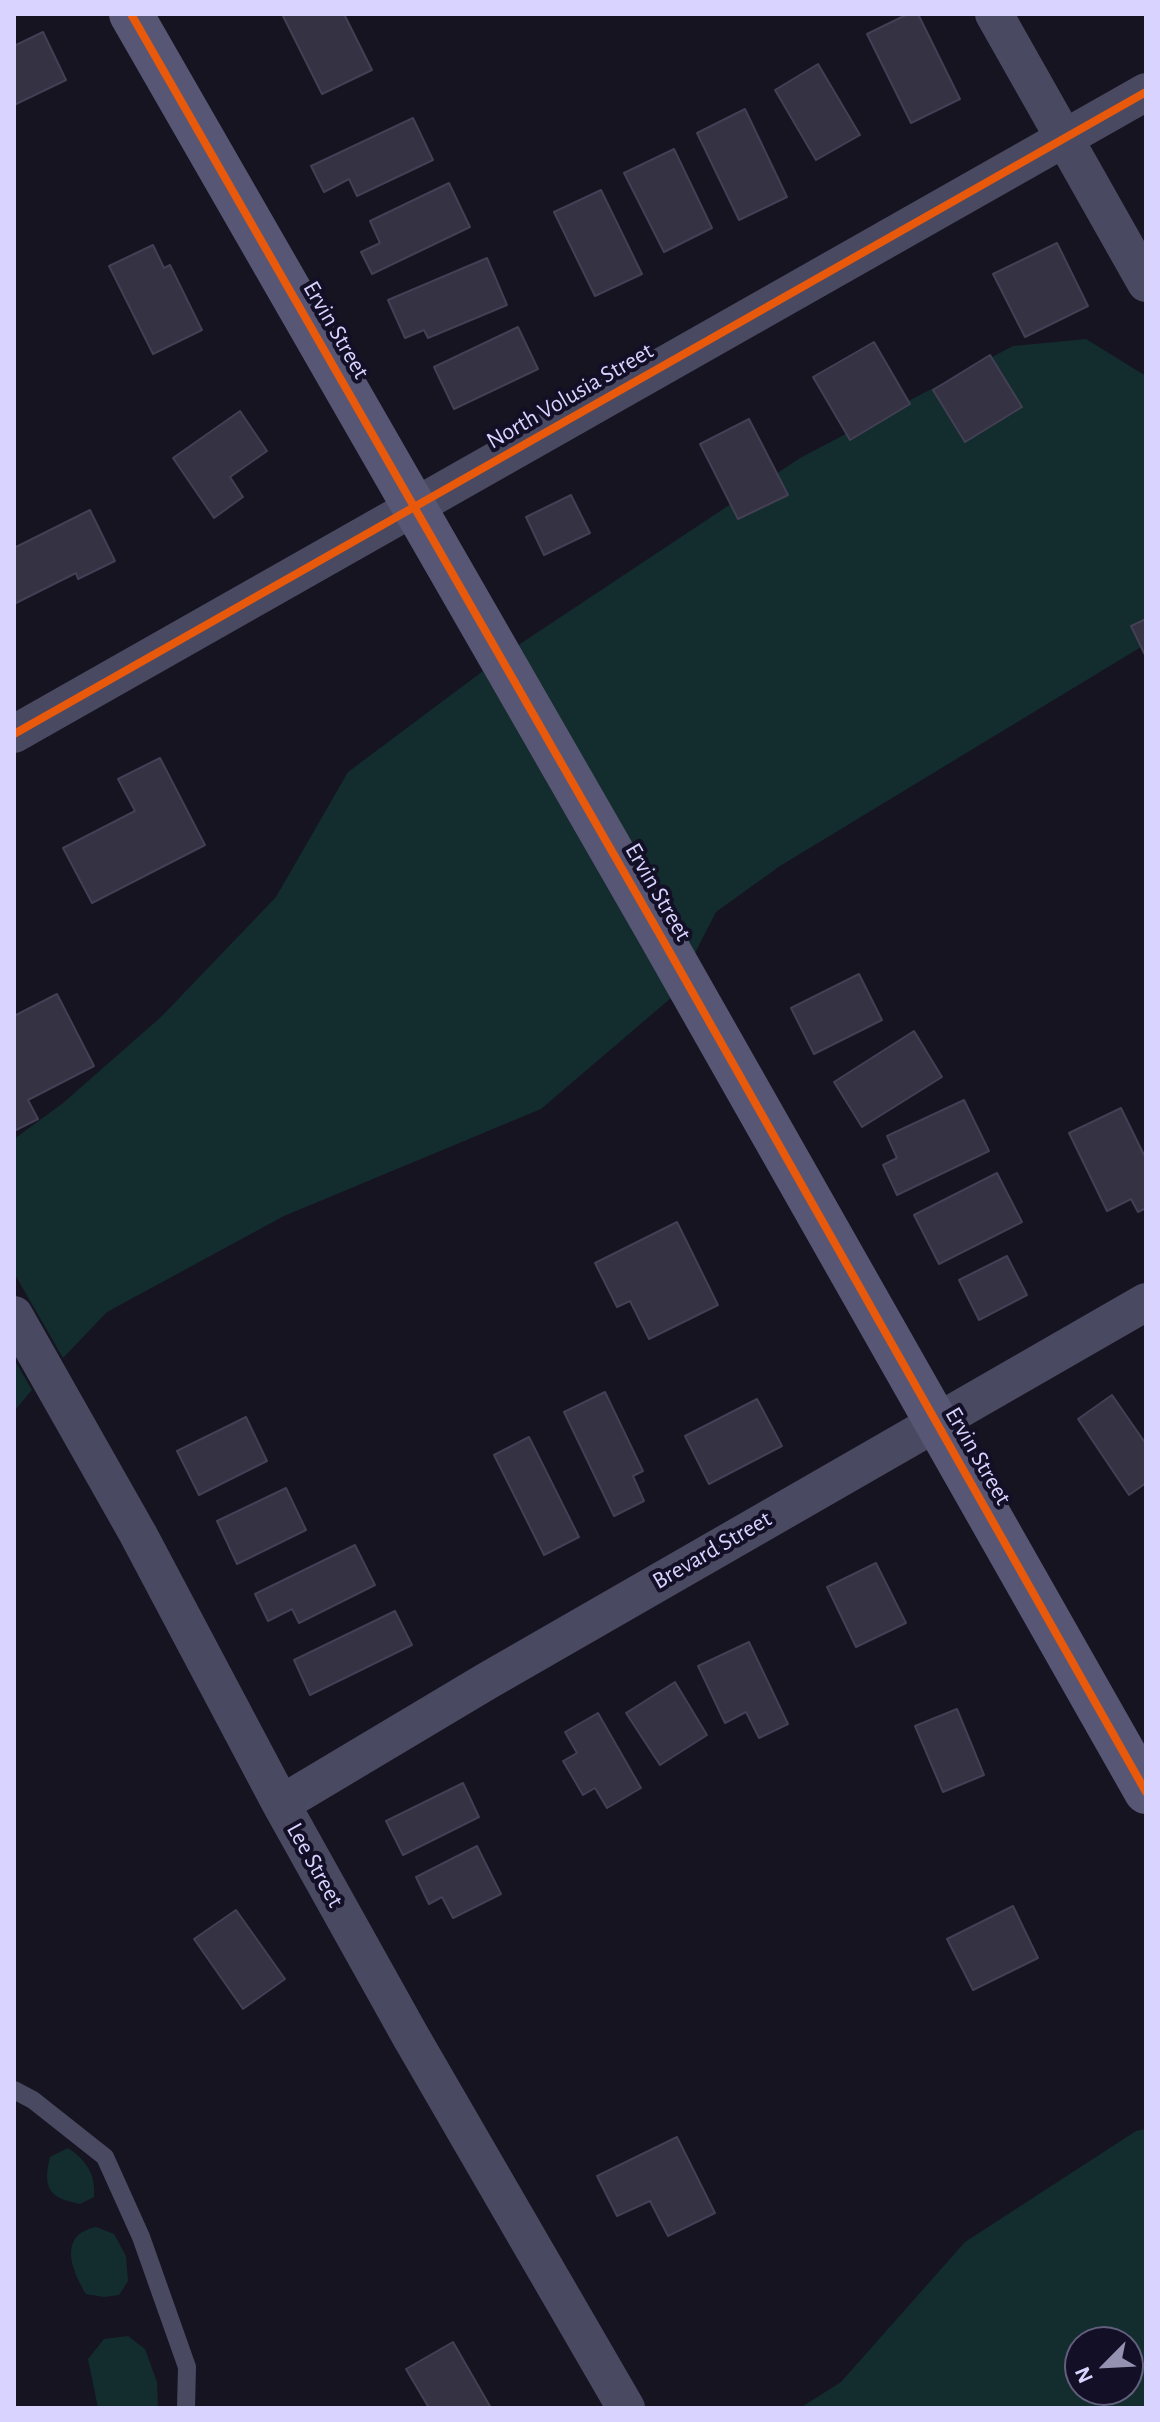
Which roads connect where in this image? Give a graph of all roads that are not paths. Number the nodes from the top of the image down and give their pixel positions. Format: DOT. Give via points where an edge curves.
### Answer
graph roads {
  1 [pos="131,14"];
  2 [pos="994,14"];
  3 [pos="1146,92"];
  4 [pos="1064,138"];
  5 [pos="1146,283"];
  6 [pos="415,507"];
  7 [pos="14,734"];
  8 [pos="1146,1302"];
  9 [pos="14,1315"];
  10 [pos="935,1421"];
  11 [pos="1146,1792"];
  12 [pos="281,1804"];
  13 [pos="14,2090"];
  14 [pos="186,2408"];
  15 [pos="626,2408"];
  1 -- 6 [label="street, Ervin Street"];
  2 -- 4 [label="street"];
  3 -- 4 [label="street, North Volusia Street"];
  4 -- 5 [label="street"];
  4 -- 6 [label="street, North Volusia Street"];
  6 -- 7 [label="street, North Volusia Street"];
  6 -- 10 [label="street, Ervin Street"];
  8 -- 10 [label="street, Brevard Street"];
  9 -- 12 [label="street, Lee Street"];
  10 -- 11 [label="street, Ervin Street"];
  10 -- 12 [label="street, Brevard Street"];
  12 -- 15 [label="street, Lee Street"];
  13 -- 14 [label="lane" via="105,2157 141,2237 187,2367"];
}
